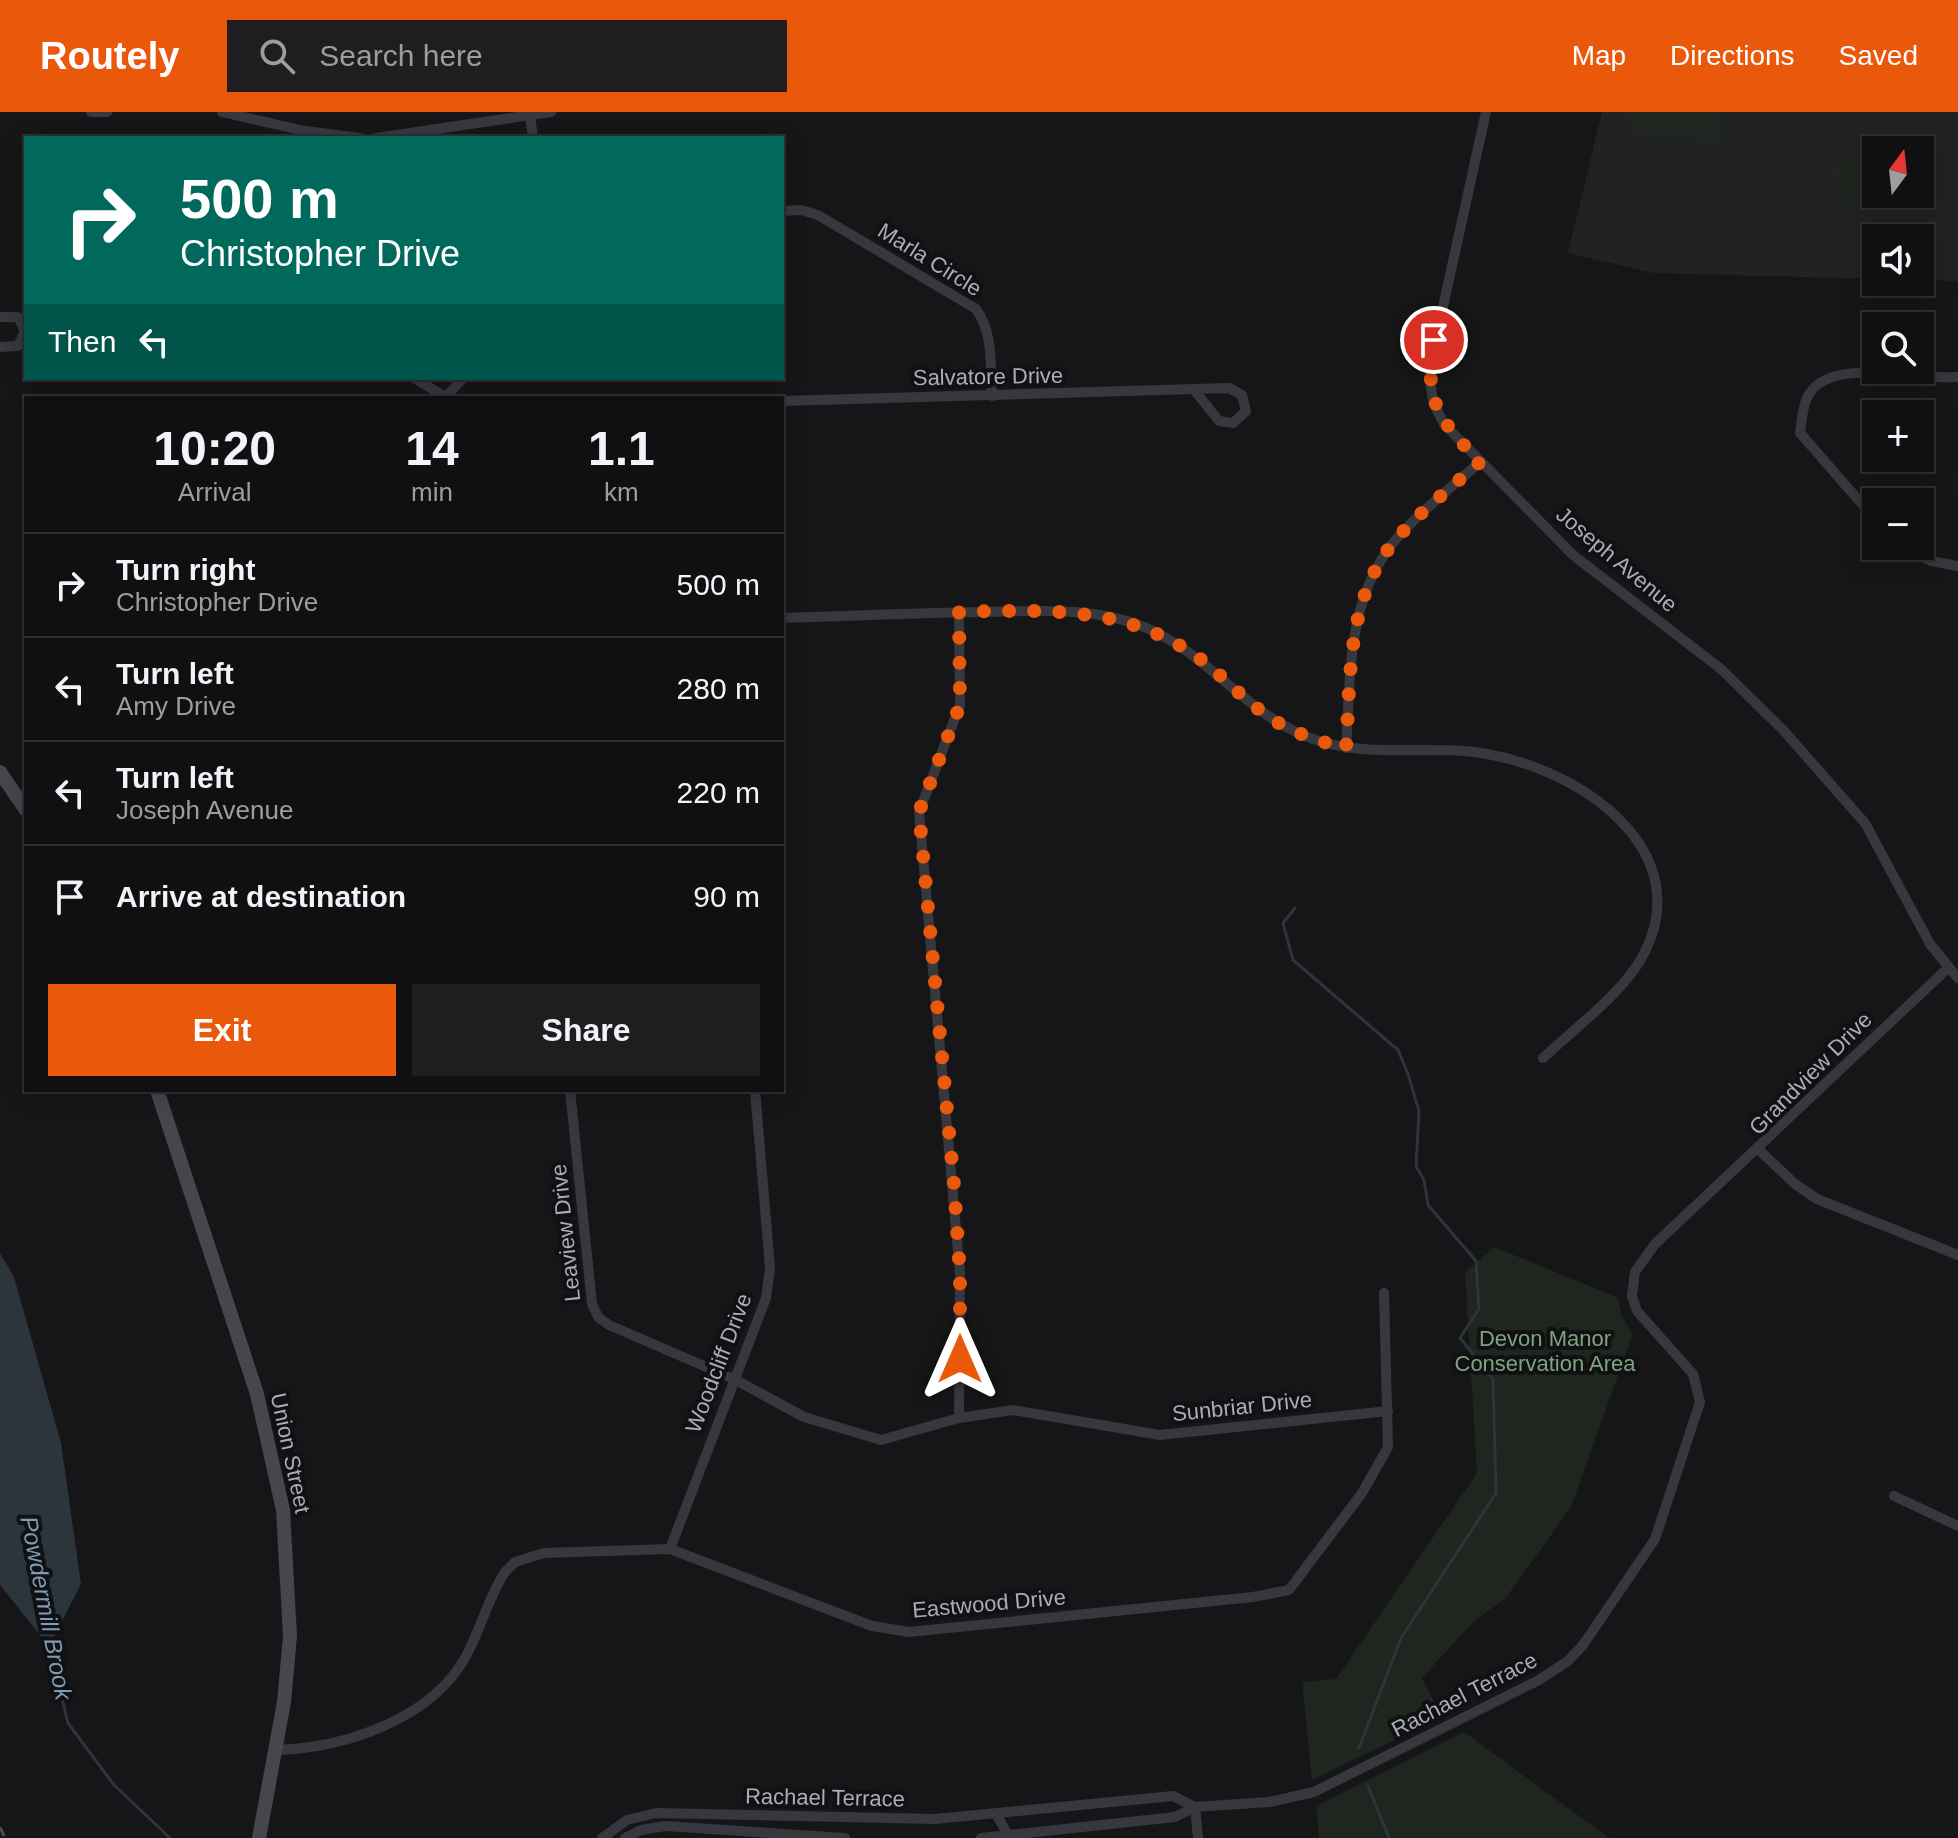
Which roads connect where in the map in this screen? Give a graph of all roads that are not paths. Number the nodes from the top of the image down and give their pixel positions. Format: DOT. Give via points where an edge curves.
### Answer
graph roads {
  1 [pos="91,112"];
  2 [pos="107,112"];
  3 [pos="222,112"];
  4 [pos="551,112"];
  5 [pos="1486,112"];
  6 [pos="530,116"];
  7 [pos="344,136"];
  8 [pos="390,136"];
  9 [pos="533,136"];
  10 [pos="784,211"];
  11 [pos="0,317"];
  12 [pos="24,328"];
  13 [pos="24,335"];
  14 [pos="0,347"];
  15 [pos="1958,377"];
  16 [pos="417,380"];
  17 [pos="461,380"];
  18 [pos="1195,391"];
  19 [pos="443,396"];
  20 [pos="448,396"];
  21 [pos="992,396"];
  22 [pos="784,401"];
  23 [pos="1480,462"];
  24 [pos="1862,504"];
  25 [pos="1929,560"];
  26 [pos="1958,566"];
  27 [pos="959,612"];
  28 [pos="784,618"];
  29 [pos="1346,748"];
  30 [pos="0,772"];
  31 [pos="24,807"];
  32 [pos="1948,968"];
  33 [pos="1958,978"];
  34 [pos="1543,1058"];
  35 [pos="158,1092"];
  36 [pos="570,1092"];
  37 [pos="755,1092"];
  38 [pos="1757,1148"];
  39 [pos="1958,1255"];
  40 [pos="1384,1293"];
  41 [pos="734,1379"];
  42 [pos="1388,1411"];
  43 [pos="959,1418"];
  44 [pos="1894,1496"];
  45 [pos="1958,1526"];
  46 [pos="670,1549"];
  47 [pos="276,1750"];
  48 [pos="1195,1807"];
  49 [pos="996,1814"];
  50 [pos="1010,1836"];
  51 [pos="259,1838"];
  52 [pos="602,1838"];
  53 [pos="625,1838"];
  54 [pos="845,1838"];
  55 [pos="981,1838"];
  56 [pos="988,1838"];
  57 [pos="1198,1838"];
  1 -- 2 [label="street"];
  3 -- 7 [label="street"];
  4 -- 6 [label="street"];
  5 -- 23 [label="street, Joseph Avenue" via="1429,370 1433,402 1444,424"];
  6 -- 8 [label="street"];
  6 -- 9 [label="street"];
  10 -- 21 [label="street, Marla Circle" via="818,215 968,302 986,325"];
  11 -- 12 [label="street" via="18,317"];
  13 -- 14 [label="street" via="18,346"];
  15 -- 24 [label="street" via="1832,375 1809,392 1800,433"];
  16 -- 19 [label="street"];
  17 -- 20 [label="street"];
  18 -- 18 [label="street, Salvatore Drive" via="1236,390 1246,411 1233,423 1219,421"];
  18 -- 21 [label="street, Salvatore Drive"];
  21 -- 22 [label="street, Salvatore Drive"];
  23 -- 29 [label="street" via="1400,535 1370,579 1354,632"];
  23 -- 32 [label="street, Joseph Avenue" via="1573,555 1730,678 1792,740 1865,823"];
  25 -- 26 [label="street"];
  27 -- 28 [label="street"];
  27 -- 29 [label="street" via="1063,611 1128,621 1194,654 1257,709 1290,730"];
  27 -- 43 [label="street" via="960,705 919,812 960,1274"];
  29 -- 34 [label="street" via="1506,758 1579,788 1613,810 1634,835 1655,895 1649,942 1620,985"];
  30 -- 31 [label="main road"];
  32 -- 33 [label="street, Joseph Avenue"];
  32 -- 38 [label="street, Grandview Drive"];
  35 -- 47 [label="main road, Union Street" via="257,1394 283,1510 290,1636"];
  36 -- 41 [label="street, Leaview Drive" via="594,1310 609,1325"];
  37 -- 41 [label="street, Woodcliff Drive" via="770,1268 766,1298"];
  38 -- 39 [label="street, Grandview Drive" via="1817,1199"];
  38 -- 48 [label="street, Rachael Terrace" via="1655,1244 1635,1272 1632,1296 1637,1311 1693,1374 1700,1402 1655,1539 1583,1645 1539,1680 1314,1792 1253,1804"];
  40 -- 42 [label="street, Eastwood Drive"];
  41 -- 43 [label="street, Sunbriar Drive" via="804,1417 881,1440"];
  41 -- 46 [label="street, Woodcliff Drive"];
  42 -- 43 [label="street, Sunbriar Drive" via="1160,1435 1013,1410"];
  42 -- 46 [label="street, Eastwood Drive" via="1388,1447 1374,1474 1307,1568 1289,1590 1276,1594 891,1631"];
  44 -- 45 [label="street"];
  46 -- 47 [label="street, Eastwood Drive" via="544,1553 515,1562 497,1584 464,1660 432,1700 383,1725"];
  47 -- 51 [label="main road, Union Street"];
  48 -- 49 [label="street, Rachael Terrace" via="1173,1796"];
  48 -- 50 [label="street, Rachael Terrace" via="1175,1817"];
  48 -- 57 [label="street"];
  49 -- 50 [label="street"];
  49 -- 52 [label="street, Rachael Terrace" via="921,1819 656,1813 627,1820"];
  49 -- 56 [label="street"];
  50 -- 56 [label="street, Rachael Terrace"];
  53 -- 54 [label="street, Rachael Terrace" via="665,1826"];
  55 -- 56 [label="street, Rachael Terrace"];
}
